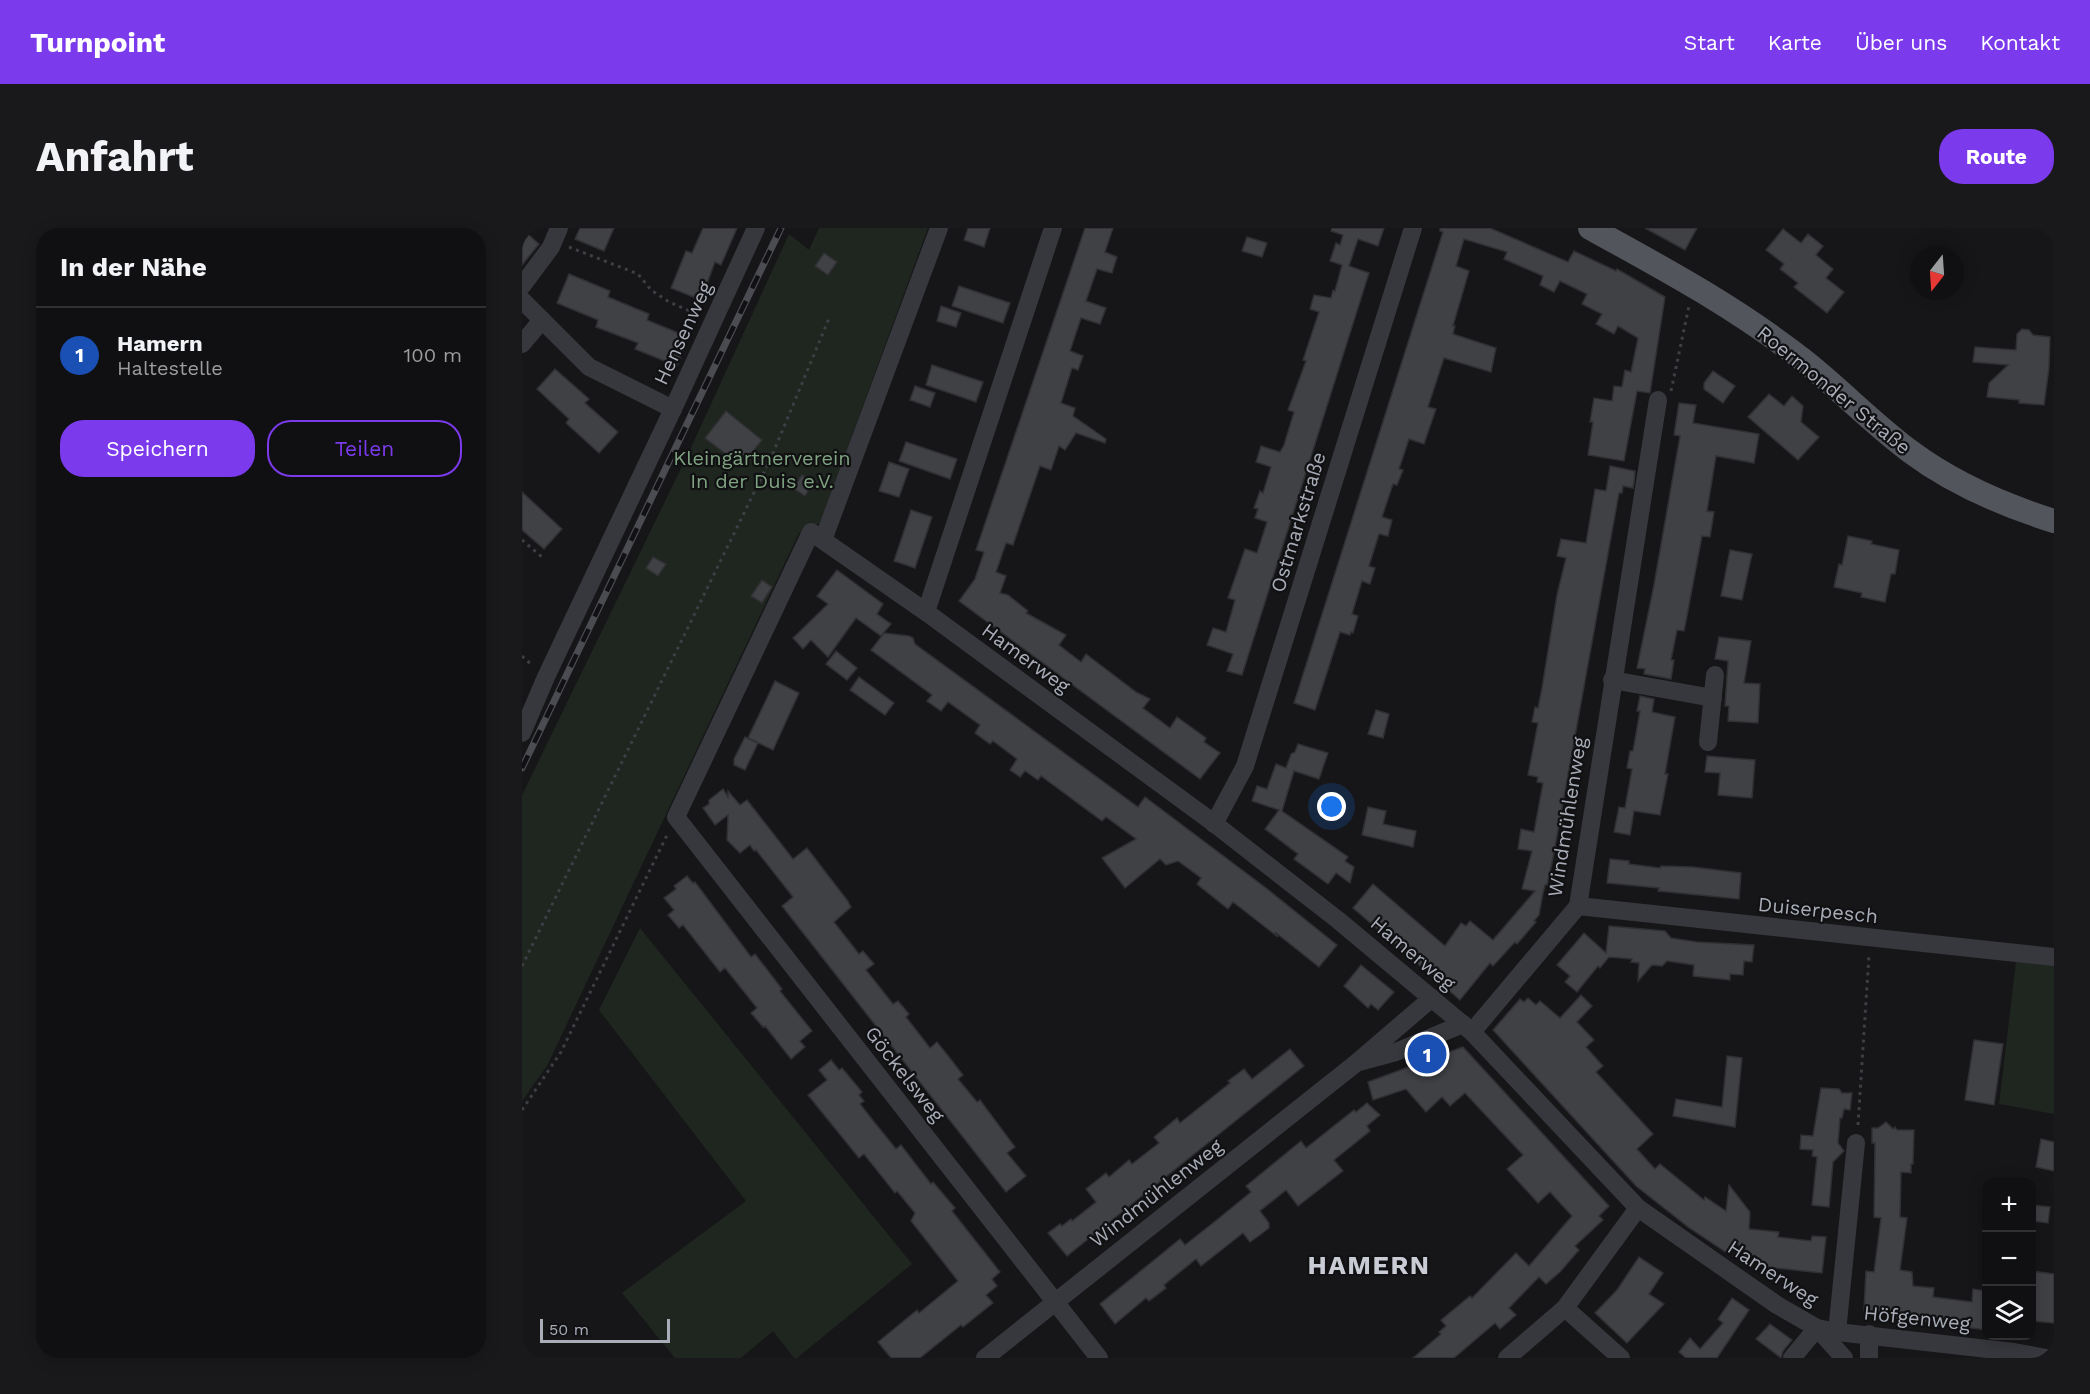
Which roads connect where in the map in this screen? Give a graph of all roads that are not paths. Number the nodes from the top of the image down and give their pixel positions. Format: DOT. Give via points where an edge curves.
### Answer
graph roads {
  1 [pos="756,228"];
  2 [pos="939,228"];
  3 [pos="1053,228"];
  4 [pos="1413,228"];
  5 [pos="1590,228"];
  6 [pos="557,234"];
  7 [pos="522,286"];
  8 [pos="522,300"];
  9 [pos="542,320"];
  10 [pos="522,344"];
  11 [pos="1658,400"];
  12 [pos="673,409"];
  13 [pos="2054,520"];
  14 [pos="823,540"];
  15 [pos="926,612"];
  16 [pos="1715,675"];
  17 [pos="1612,680"];
  18 [pos="1713,699"];
  19 [pos="522,732"];
  20 [pos="1708,742"];
  21 [pos="1214,824"];
  22 [pos="1578,906"];
  23 [pos="2054,957"];
  24 [pos="1432,998"];
  25 [pos="1467,1028"];
  26 [pos="1355,1064"];
  27 [pos="1856,1143"];
  28 [pos="1638,1208"];
  29 [pos="1054,1302"];
  30 [pos="1565,1308"];
  31 [pos="1817,1328"];
  32 [pos="1837,1332"];
  33 [pos="1869,1334"];
  34 [pos="985,1358"];
  35 [pos="1099,1358"];
  36 [pos="1507,1358"];
  37 [pos="1621,1358"];
  38 [pos="1792,1358"];
  39 [pos="1844,1358"];
  40 [pos="1869,1358"];
  41 [pos="2046,1358"];
  1 -- 12 [label="street, Hensenweg"];
  2 -- 14 [label="street"];
  3 -- 15 [label="street"];
  4 -- 21 [label="street, Ostmarkstraße" via="1245,766"];
  5 -- 13 [label="main road, Roermonder Straße" via="1693,285 1803,360 1912,453 2006,505"];
  6 -- 7 [label="street"];
  8 -- 9 [label="street, Hensenweg"];
  9 -- 10 [label="street"];
  9 -- 12 [label="street, Hensenweg" via="590,367"];
  11 -- 17 [label="street, Windmühlenweg"];
  12 -- 19 [label="street"];
  14 -- 15 [label="street, Hamerweg"];
  14 -- 29 [label="street, Göckelsweg" via="811,532 676,817"];
  15 -- 21 [label="street, Hamerweg"];
  16 -- 18 [label="street"];
  17 -- 18 [label="street"];
  17 -- 22 [label="street, Windmühlenweg"];
  18 -- 20 [label="street"];
  21 -- 24 [label="street, Hamerweg"];
  22 -- 23 [label="street, Duiserpesch"];
  22 -- 25 [label="street, Windmühlenweg"];
  24 -- 25 [label="street, Hamerweg"];
  24 -- 26 [label="street, Windmühlenweg"];
  25 -- 26 [label="street, Windmühlenweg"];
  25 -- 28 [label="street, Hamerweg"];
  26 -- 29 [label="street, Windmühlenweg"];
  27 -- 32 [label="street, Hamerweg"];
  28 -- 30 [label="street"];
  28 -- 31 [label="street, Hamerweg" via="1777,1305"];
  29 -- 34 [label="street, Windmühlenweg"];
  29 -- 35 [label="street, Göckelsweg"];
  30 -- 36 [label="street"];
  30 -- 37 [label="street"];
  31 -- 32 [label="street, Höfgenweg"];
  31 -- 38 [label="street"];
  31 -- 39 [label="street, Hamerweg"];
  32 -- 33 [label="street, Höfgenweg"];
  33 -- 40 [label="street"];
  33 -- 41 [label="street, Höfgenweg"];
}
